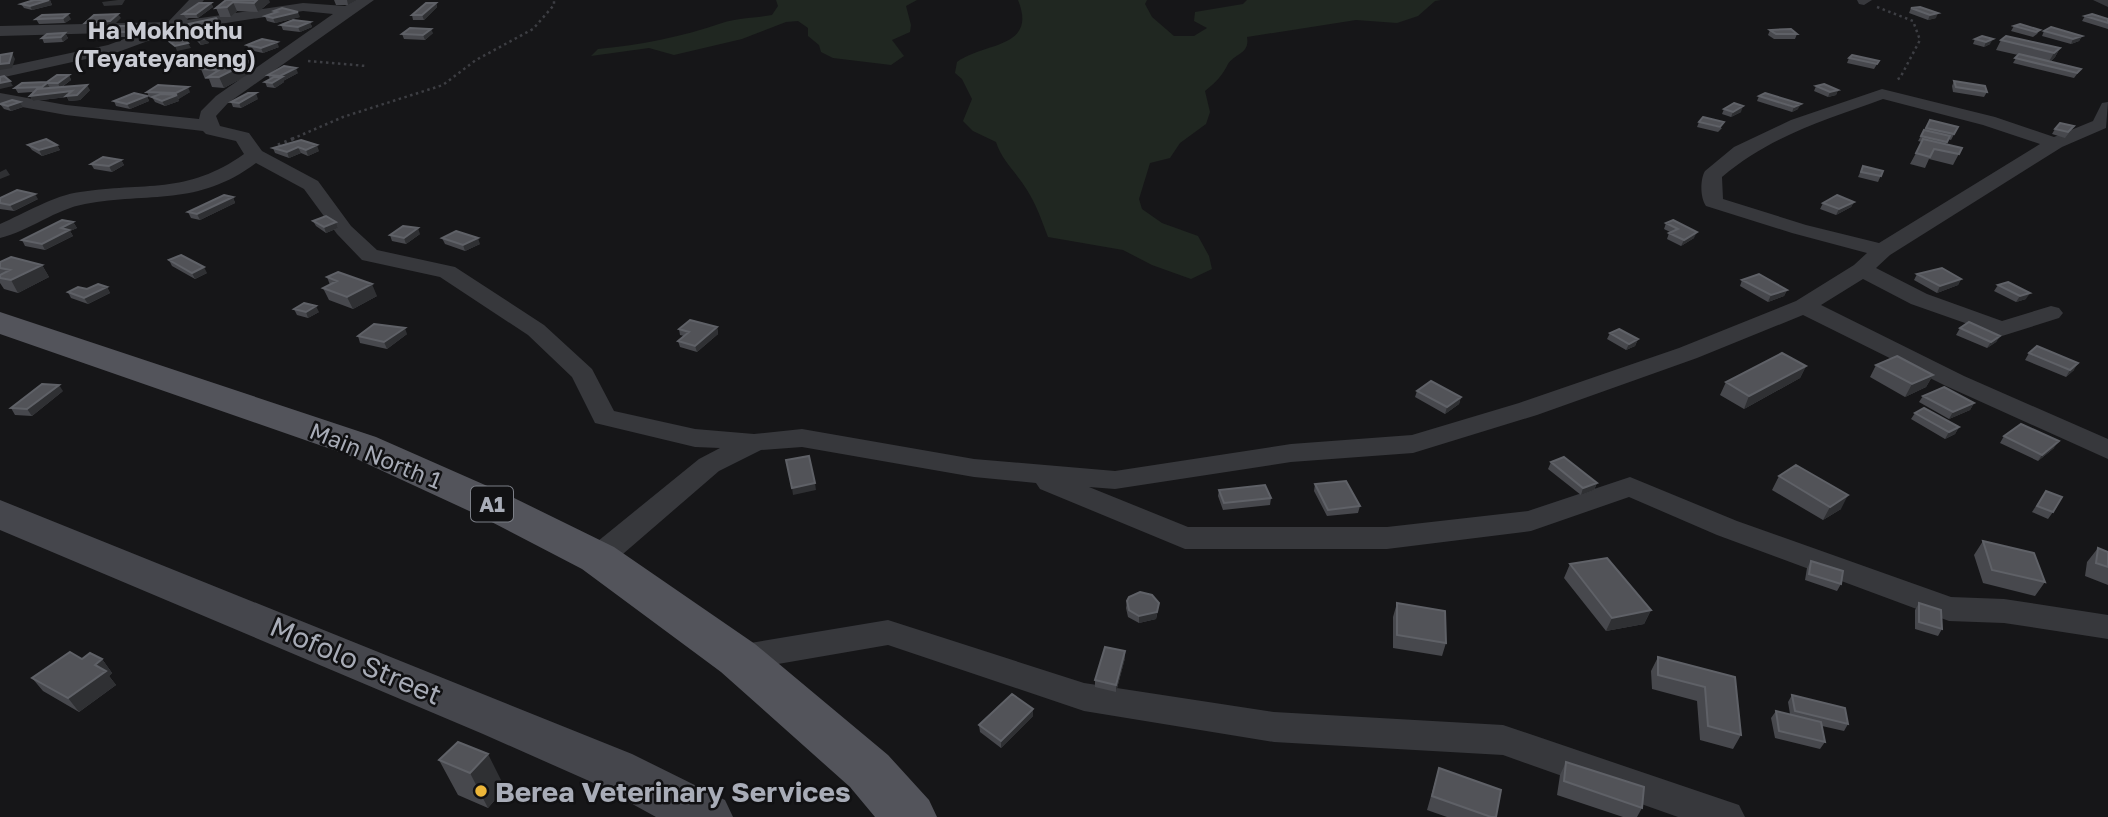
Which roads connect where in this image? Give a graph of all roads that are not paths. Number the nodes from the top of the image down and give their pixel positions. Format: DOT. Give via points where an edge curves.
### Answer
graph roads {
  1 [pos="197,0"];
  2 [pos="367,0"];
  3 [pos="2100,0"];
  4 [pos="2108,3"];
  5 [pos="347,10"];
  6 [pos="172,27"];
  7 [pos="0,30"];
  8 [pos="0,73"];
  9 [pos="0,98"];
  10 [pos="2108,107"];
  11 [pos="210,126"];
  12 [pos="2055,143"];
  13 [pos="255,155"];
  14 [pos="0,232"];
  15 [pos="1882,250"];
  16 [pos="1862,270"];
  17 [pos="1804,306"];
  18 [pos="2051,313"];
  19 [pos="0,322"];
  20 [pos="756,442"];
  21 [pos="2108,450"];
  22 [pos="1028,472"];
  23 [pos="0,514"];
  24 [pos="598,558"];
  25 [pos="2108,627"];
  26 [pos="738,658"];
  27 [pos="706,817"];
  28 [pos="909,817"];
  29 [pos="1726,817"];
  1 -- 6 [label="street"];
  2 -- 5 [label="street"];
  3 -- 4 [label="street"];
  5 -- 6 [label="street" via="303,6"];
  5 -- 11 [label="street" via="282,60 218,100 207,115"];
  6 -- 7 [label="street"];
  6 -- 8 [label="street" via="112,49"];
  9 -- 11 [label="street" via="78,112"];
  10 -- 12 [label="street" via="2100,124"];
  11 -- 13 [label="street" via="242,137"];
  12 -- 15 [label="street"];
  12 -- 15 [label="street" via="1881,94 1797,124 1741,151 1712,175 1713,202"];
  13 -- 14 [label="street" via="233,171 184,190 79,198"];
  13 -- 20 [label="street" via="311,185 344,230 370,255 447,272 536,330 583,374 604,417 695,438"];
  15 -- 16 [label="street"];
  16 -- 17 [label="street"];
  16 -- 18 [label="street" via="1919,299 2002,329"];
  17 -- 21 [label="street"];
  17 -- 22 [label="street" via="1688,353 1413,444 1291,453 1115,480"];
  19 -- 24 [label="main road, Main North 1 / A1" via="362,446"];
  20 -- 22 [label="street" via="802,438"];
  20 -- 24 [label="street" via="709,464"];
  22 -- 25 [label="street" via="1185,538 1387,538 1531,521 1630,486 1727,528 1949,609 2004,611"];
  23 -- 27 [label="main road, Mofolo Street" via="614,769"];
  24 -- 26 [label="main road, Main North 1 / A1"];
  26 -- 28 [label="main road, Main North 1 / A1" via="869,771"];
  26 -- 29 [label="street" via="888,632 1084,697 1274,727 1503,740"];
}
